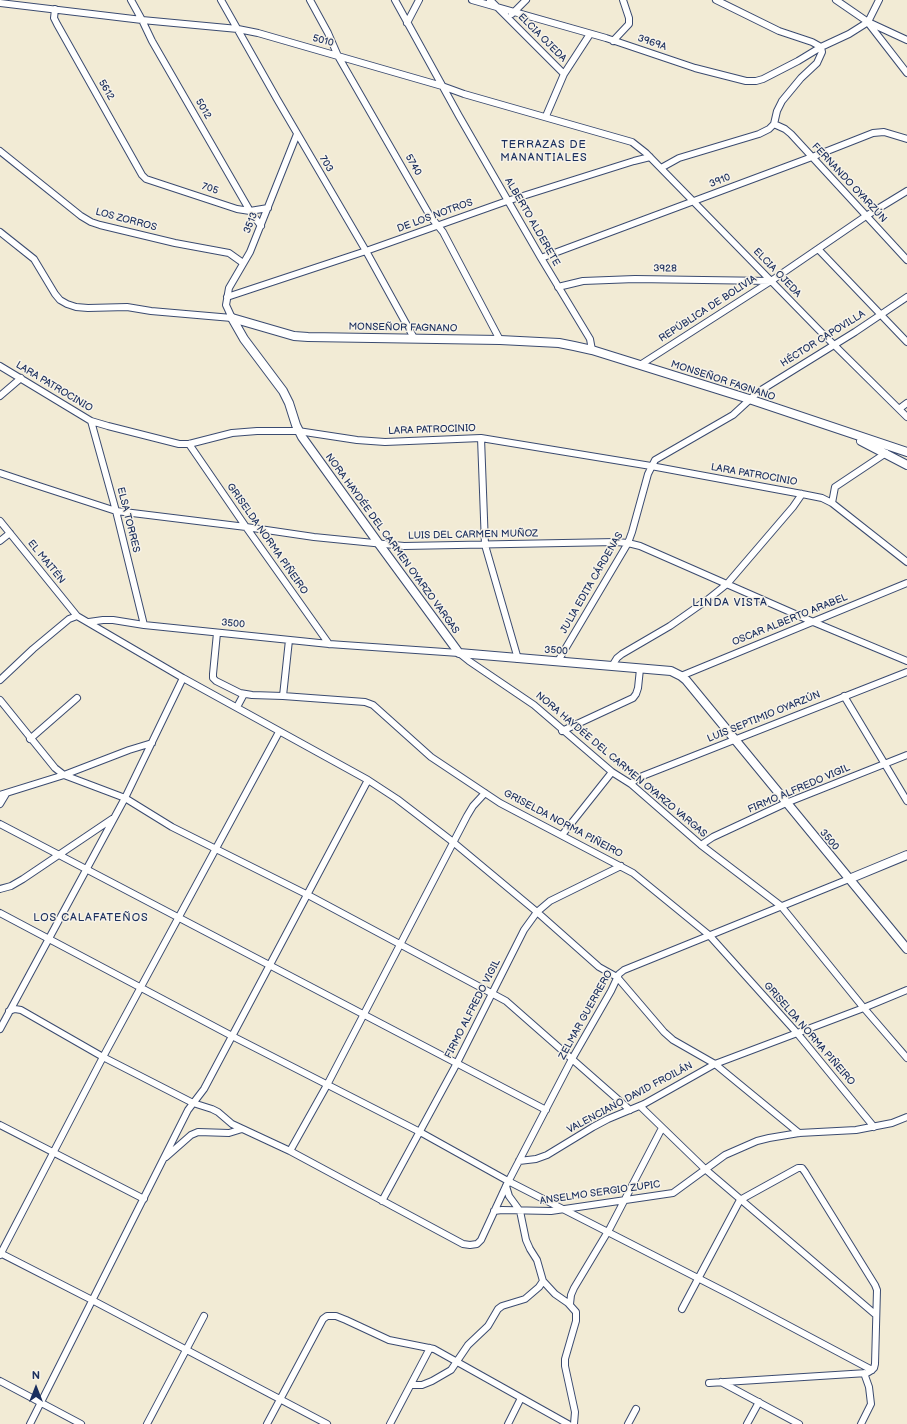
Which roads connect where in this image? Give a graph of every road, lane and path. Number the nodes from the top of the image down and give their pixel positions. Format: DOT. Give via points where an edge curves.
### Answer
graph roads {
  1 [pos="131,0"];
  2 [pos="221,0"];
  3 [pos="310,0"];
  4 [pos="395,0"];
  5 [pos="419,0"];
  6 [pos="472,0"];
  7 [pos="490,0"];
  8 [pos="526,0"];
  9 [pos="623,0"];
  10 [pos="716,0"];
  11 [pos="836,0"];
  12 [pos="879,0"];
  13 [pos="0,2"];
  14 [pos="12,2"];
  15 [pos="497,7"];
  16 [pos="55,9"];
  17 [pos="513,12"];
  18 [pos="509,19"];
  19 [pos="142,20"];
  20 [pos="868,22"];
  21 [pos="407,23"];
  22 [pos="238,29"];
  23 [pos="590,34"];
  24 [pos="907,40"];
  25 [pos="613,41"];
  26 [pos="821,47"];
  27 [pos="338,56"];
  28 [pos="907,73"];
  29 [pos="564,74"];
  30 [pos="442,86"];
  31 [pos="546,116"];
  32 [pos="774,124"];
  33 [pos="297,134"];
  34 [pos="907,139"];
  35 [pos="632,142"];
  36 [pos="0,151"];
  37 [pos="650,157"];
  38 [pos="812,157"];
  39 [pos="661,168"];
  40 [pos="146,179"];
  41 [pos="907,191"];
  42 [pos="507,201"];
  43 [pos="694,202"];
  44 [pos="268,208"];
  45 [pos="250,211"];
  46 [pos="866,216"];
  47 [pos="437,225"];
  48 [pos="261,226"];
  49 [pos="0,232"];
  50 [pos="818,249"];
  51 [pos="366,251"];
  52 [pos="541,258"];
  53 [pos="907,260"];
  54 [pos="243,263"];
  55 [pos="771,281"];
  56 [pos="558,288"];
  57 [pos="227,297"];
  58 [pos="907,297"];
  59 [pos="881,315"];
  60 [pos="232,318"];
  61 [pos="414,338"];
  62 [pos="500,340"];
  63 [pos="907,342"];
  64 [pos="833,345"];
  65 [pos="592,350"];
  66 [pos="640,365"];
  67 [pos="0,366"];
  68 [pos="21,378"];
  69 [pos="0,396"];
  70 [pos="749,399"];
  71 [pos="907,403"];
  72 [pos="899,409"];
  73 [pos="907,417"];
  74 [pos="91,421"];
  75 [pos="830,426"];
  76 [pos="298,431"];
  77 [pos="481,438"];
  78 [pos="190,444"];
  79 [pos="907,452"];
  80 [pos="886,454"];
  81 [pos="907,464"];
  82 [pos="651,466"];
  83 [pos="0,473"];
  84 [pos="802,494"];
  85 [pos="832,503"];
  86 [pos="116,510"];
  87 [pos="0,522"];
  88 [pos="246,527"];
  89 [pos="10,533"];
  90 [pos="0,541"];
  91 [pos="628,543"];
  92 [pos="378,544"];
  93 [pos="485,545"];
  94 [pos="907,562"];
  95 [pos="907,583"];
  96 [pos="727,584"];
  97 [pos="77,616"];
  98 [pos="811,621"];
  99 [pos="89,622"];
  100 [pos="144,625"];
  101 [pos="217,633"];
  102 [pos="289,640"];
  103 [pos="329,644"];
  104 [pos="459,653"];
  105 [pos="518,659"];
  106 [pos="558,661"];
  107 [pos="907,661"];
  108 [pos="612,666"];
  109 [pos="640,669"];
  110 [pos="907,672"];
  111 [pos="681,676"];
  112 [pos="183,678"];
  113 [pos="0,680"];
  114 [pos="244,694"];
  115 [pos="283,696"];
  116 [pos="844,696"];
  117 [pos="77,698"];
  118 [pos="0,700"];
  119 [pos="237,707"];
  120 [pos="562,730"];
  121 [pos="279,732"];
  122 [pos="30,739"];
  123 [pos="734,740"];
  124 [pos="152,743"];
  125 [pos="907,755"];
  126 [pos="886,764"];
  127 [pos="612,772"];
  128 [pos="64,775"];
  129 [pos="368,780"];
  130 [pos="631,784"];
  131 [pos="485,793"];
  132 [pos="3,794"];
  133 [pos="125,798"];
  134 [pos="907,801"];
  135 [pos="786,803"];
  136 [pos="0,804"];
  137 [pos="114,818"];
  138 [pos="0,824"];
  139 [pos="562,835"];
  140 [pos="453,842"];
  141 [pos="701,845"];
  142 [pos="216,848"];
  143 [pos="59,855"];
  144 [pos="907,855"];
  145 [pos="621,866"];
  146 [pos="86,868"];
  147 [pos="849,879"];
  148 [pos="0,889"];
  149 [pos="308,895"];
  150 [pos="781,906"];
  151 [pos="537,912"];
  152 [pos="0,913"];
  153 [pos="178,918"];
  154 [pos="709,936"];
  155 [pos="49,939"];
  156 [pos="400,944"];
  157 [pos="907,949"];
  158 [pos="271,966"];
  159 [pos="617,977"];
  160 [pos="141,987"];
  161 [pos="907,990"];
  162 [pos="493,994"];
  163 [pos="863,1007"];
  164 [pos="9,1011"];
  165 [pos="363,1014"];
  166 [pos="0,1028"];
  167 [pos="797,1033"];
  168 [pos="232,1036"];
  169 [pos="103,1057"];
  170 [pos="907,1058"];
  171 [pos="572,1059"];
  172 [pos="457,1063"];
  173 [pos="715,1064"];
  174 [pos="327,1085"];
  175 [pos="193,1103"];
  176 [pos="640,1106"];
  177 [pos="546,1110"];
  178 [pos="630,1110"];
  179 [pos="907,1117"];
  180 [pos="0,1125"];
  181 [pos="874,1127"];
  182 [pos="662,1128"];
  183 [pos="242,1129"];
  184 [pos="420,1132"];
  185 [pos="799,1133"];
  186 [pos="290,1151"];
  187 [pos="54,1152"];
  188 [pos="163,1159"];
  189 [pos="519,1160"];
  190 [pos="705,1169"];
  191 [pos="507,1184"];
  192 [pos="144,1199"];
  193 [pos="382,1200"];
  194 [pos="625,1200"];
  195 [pos="740,1200"];
  196 [pos="564,1210"];
  197 [pos="520,1211"];
  198 [pos="494,1212"];
  199 [pos="608,1232"];
  200 [pos="0,1254"];
  201 [pos="698,1278"];
  202 [pos="543,1281"];
  203 [pos="92,1300"];
  204 [pos="570,1304"];
  205 [pos="682,1309"];
  206 [pos="876,1315"];
  207 [pos="204,1316"];
  208 [pos="430,1348"];
  209 [pos="187,1350"];
  210 [pos="456,1362"];
  211 [pos="872,1370"];
  212 [pos="864,1373"];
  213 [pos="0,1381"];
  214 [pos="720,1382"];
  215 [pos="709,1383"];
  216 [pos="411,1385"];
  217 [pos="521,1398"];
  218 [pos="280,1399"];
  219 [pos="758,1402"];
  220 [pos="41,1403"];
  221 [pos="636,1409"];
  222 [pos="30,1424"];
  223 [pos="81,1424"];
  224 [pos="147,1424"];
  225 [pos="267,1424"];
  226 [pos="327,1424"];
  227 [pos="390,1424"];
  228 [pos="508,1424"];
  229 [pos="568,1424"];
  230 [pos="574,1424"];
  231 [pos="628,1424"];
  232 [pos="747,1424"];
  233 [pos="800,1424"];
  234 [pos="861,1424"];
  1 -- 19 [label="street, 5012"];
  2 -- 22 [label="street, 703"];
  3 -- 27 [label="street, 5740"];
  4 -- 21 [label="street, ALBERTO ALDERETE"];
  5 -- 21 [label="street"];
  6 -- 15 [label="street, 3969A"];
  7 -- 15 [label="street, ELCIA OJEDA"];
  8 -- 17 [label="street"];
  9 -- 25 [label="street" via="629,24"];
  10 -- 26 [label="street" via="779,31"];
  11 -- 20 [label="street"];
  12 -- 20 [label="street"];
  13 -- 14 [label="street, 5010"];
  14 -- 16 [label="street, 5010"];
  15 -- 17 [label="street, 3969A"];
  15 -- 18 [label="street, ELCIA OJEDA"];
  16 -- 19 [label="street, 5010"];
  16 -- 40 [label="street, 5612" via="54,18 57,24"];
  17 -- 18 [label="street"];
  17 -- 23 [label="street, 3969A"];
  18 -- 29 [label="street, ELCIA OJEDA"];
  19 -- 22 [label="street, 5010"];
  19 -- 45 [label="street, 5012"];
  20 -- 24 [label="street"];
  20 -- 26 [label="street"];
  20 -- 28 [label="street"];
  21 -- 30 [label="street, ALBERTO ALDERETE"];
  22 -- 27 [label="street, 5010"];
  22 -- 33 [label="street, 703"];
  23 -- 25 [label="street, 3969A"];
  23 -- 29 [label="street"];
  25 -- 26 [label="street, 3969A" via="695,68 746,81 763,79"];
  26 -- 32 [label="street" via="822,52 817,63 782,101"];
  27 -- 30 [label="street, 5010"];
  27 -- 47 [label="street, 5740"];
  29 -- 31 [label="street"];
  30 -- 31 [label="street, 5010"];
  30 -- 42 [label="street, ALBERTO ALDERETE"];
  31 -- 35 [label="street, 5010"];
  32 -- 38 [label="street, FERNANDO OYARZÚN" via="791,134"];
  32 -- 39 [label="street" via="759,134 679,158"];
  33 -- 44 [label="street, 3513"];
  33 -- 51 [label="street, 703"];
  34 -- 38 [label="street, 3910" via="878,132"];
  35 -- 37 [label="street, ELCIA OJEDA"];
  36 -- 54 [label="street, LOS ZORROS" via="91,222 175,243 229,253"];
  37 -- 39 [label="street, ELCIA OJEDA"];
  37 -- 42 [label="street, DE LOS NOTROS"];
  38 -- 43 [label="street, 3910"];
  38 -- 46 [label="street, FERNANDO OYARZÚN"];
  39 -- 43 [label="street, ELCIA OJEDA"];
  40 -- 45 [label="street, 705"];
  41 -- 46 [label="street, REPÚBLICA DE BOLIVIA"];
  42 -- 47 [label="street, DE LOS NOTROS"];
  42 -- 52 [label="street, ALBERTO ALDERETE"];
  43 -- 52 [label="street, 3910"];
  43 -- 55 [label="street, ELCIA OJEDA"];
  44 -- 45 [label="street, 705"];
  44 -- 48 [label="street, 3513"];
  45 -- 48 [label="street, 5012"];
  46 -- 50 [label="street, REPÚBLICA DE BOLIVIA"];
  46 -- 53 [label="street, FERNANDO OYARZÚN"];
  47 -- 51 [label="street, DE LOS NOTROS"];
  47 -- 62 [label="street, 5740"];
  48 -- 54 [label="street, 3513"];
  49 -- 60 [label="street, MONSEÑOR FAGNANO" via="34,259 55,294 67,304 76,307 127,307"];
  50 -- 55 [label="street, REPÚBLICA DE BOLIVIA"];
  50 -- 59 [label="street"];
  51 -- 57 [label="street, DE LOS NOTROS"];
  51 -- 61 [label="street, 703"];
  52 -- 56 [label="street, ALBERTO ALDERETE"];
  54 -- 57 [label="street, 3513" via="229,288"];
  55 -- 56 [label="street, 3928" via="628,279 583,281"];
  55 -- 64 [label="street, ELCIA OJEDA"];
  55 -- 66 [label="street, REPÚBLICA DE BOLIVIA"];
  56 -- 65 [label="street, ALBERTO ALDERETE" via="590,339"];
  57 -- 60 [label="street" via="226,305"];
  58 -- 59 [label="street, HÉCTOR CAPOVILLA"];
  59 -- 63 [label="street"];
  59 -- 64 [label="street, HÉCTOR CAPOVILLA"];
  60 -- 61 [label="street, MONSEÑOR FAGNANO" via="294,336"];
  60 -- 76 [label="street, NORA HAYDÉE DEL CARMEN OYARZO VARGAS" via="244,339 283,391"];
  61 -- 62 [label="street, MONSEÑOR FAGNANO"];
  62 -- 65 [label="street, MONSEÑOR FAGNANO" via="558,343"];
  64 -- 70 [label="street, HÉCTOR CAPOVILLA"];
  64 -- 72 [label="street, ELCIA OJEDA"];
  65 -- 66 [label="street, MONSEÑOR FAGNANO"];
  66 -- 70 [label="street, MONSEÑOR FAGNANO"];
  67 -- 68 [label="street, LARA PATROCINIO"];
  68 -- 69 [label="street"];
  68 -- 74 [label="street, LARA PATROCINIO"];
  70 -- 75 [label="street, MONSEÑOR FAGNANO"];
  70 -- 82 [label="street" via="733,415 655,460"];
  71 -- 72 [label="street"];
  72 -- 73 [label="street, ELCIA OJEDA"];
  74 -- 78 [label="street, LARA PATROCINIO" via="179,444"];
  74 -- 86 [label="street, ELSA TORRES"];
  75 -- 79 [label="street, MONSEÑOR FAGNANO"];
  75 -- 80 [label="street, MONSEÑOR FAGNANO"];
  76 -- 77 [label="street, LARA PATROCINIO" via="384,442"];
  76 -- 78 [label="street, LARA PATROCINIO" via="245,431"];
  76 -- 92 [label="street, NORA HAYDÉE DEL CARMEN OYARZO VARGAS"];
  77 -- 82 [label="street, LARA PATROCINIO"];
  77 -- 93 [label="street"];
  78 -- 88 [label="street, GRISELDA NORMA PIÑEIRO"];
  80 -- 81 [label="street, MONSEÑOR FAGNANO"];
  80 -- 85 [label="street" via="835,487"];
  82 -- 84 [label="street, LARA PATROCINIO"];
  82 -- 91 [label="street, JULIA EDITA CÁRDENAS"];
  83 -- 86 [label="street, LUIS DEL CARMEN MUÑOZ"];
  84 -- 85 [label="street, LARA PATROCINIO"];
  84 -- 96 [label="street"];
  85 -- 94 [label="street, LARA PATROCINIO"];
  86 -- 88 [label="street, LUIS DEL CARMEN MUÑOZ"];
  86 -- 100 [label="street, ELSA TORRES"];
  87 -- 89 [label="street, EL MAITÉN"];
  88 -- 92 [label="street, LUIS DEL CARMEN MUÑOZ"];
  88 -- 103 [label="street, GRISELDA NORMA PIÑEIRO"];
  89 -- 90 [label="street"];
  89 -- 97 [label="street, EL MAITÉN"];
  91 -- 93 [label="street, LUIS DEL CARMEN MUÑOZ"];
  91 -- 96 [label="street, LUIS DEL CARMEN MUÑOZ"];
  91 -- 106 [label="street, JULIA EDITA CÁRDENAS"];
  92 -- 93 [label="street, LUIS DEL CARMEN MUÑOZ"];
  92 -- 104 [label="street, NORA HAYDÉE DEL CARMEN OYARZO VARGAS"];
  93 -- 105 [label="street"];
  95 -- 98 [label="street, OSCAR ALBERTO ARABEL"];
  96 -- 98 [label="street, LUIS DEL CARMEN MUÑOZ"];
  96 -- 108 [label="street" via="670,626 622,654"];
  97 -- 99 [label="street"];
  97 -- 113 [label="street" via="69,618"];
  98 -- 107 [label="street, LUIS DEL CARMEN MUÑOZ"];
  98 -- 111 [label="street, OSCAR ALBERTO ARABEL"];
  99 -- 100 [label="street, 3500" via="113,620"];
  99 -- 112 [label="street"];
  100 -- 101 [label="street, 3500"];
  101 -- 102 [label="street, 3500"];
  101 -- 114 [label="street, GRISELDA NORMA PIÑEIRO" via="213,678"];
  102 -- 103 [label="street, 3500"];
  102 -- 115 [label="street"];
  103 -- 104 [label="street, 3500"];
  104 -- 105 [label="street, 3500"];
  104 -- 120 [label="street, NORA HAYDÉE DEL CARMEN OYARZO VARGAS" via="534,705"];
  105 -- 106 [label="street, 3500"];
  106 -- 108 [label="street, 3500"];
  108 -- 109 [label="street, 3500"];
  109 -- 111 [label="street, 3500" via="671,672"];
  109 -- 120 [label="street" via="638,688 633,698"];
  110 -- 116 [label="street, LUIS SEPTIMIO OYARZÚN"];
  111 -- 123 [label="street, 3500"];
  112 -- 119 [label="street"];
  112 -- 124 [label="street"];
  114 -- 115 [label="street, GRISELDA NORMA PIÑEIRO"];
  114 -- 119 [label="street"];
  115 -- 131 [label="street, GRISELDA NORMA PIÑEIRO" via="365,702 373,705 431,757"];
  116 -- 123 [label="street, LUIS SEPTIMIO OYARZÚN"];
  116 -- 126 [label="street"];
  117 -- 122 [label="street"];
  118 -- 122 [label="street"];
  119 -- 121 [label="street"];
  120 -- 127 [label="street, NORA HAYDÉE DEL CARMEN OYARZO VARGAS"];
  121 -- 129 [label="street"];
  121 -- 142 [label="street"];
  122 -- 128 [label="street"];
  123 -- 130 [label="street, LUIS SEPTIMIO OYARZÚN" via="645,775"];
  123 -- 135 [label="street, 3500"];
  124 -- 128 [label="street"];
  124 -- 133 [label="street"];
  125 -- 126 [label="street, FIRMO ALFREDO VIGIL"];
  126 -- 134 [label="street"];
  126 -- 135 [label="street, FIRMO ALFREDO VIGIL"];
  127 -- 130 [label="street, NORA HAYDÉE DEL CARMEN OYARZO VARGAS"];
  127 -- 139 [label="street"];
  128 -- 132 [label="street"];
  128 -- 133 [label="street"];
  129 -- 140 [label="street"];
  129 -- 149 [label="street"];
  130 -- 141 [label="street, NORA HAYDÉE DEL CARMEN OYARZO VARGAS"];
  131 -- 139 [label="street, GRISELDA NORMA PIÑEIRO"];
  131 -- 140 [label="street" via="473,806"];
  132 -- 136 [label="street"];
  133 -- 137 [label="street"];
  133 -- 142 [label="street" via="172,827"];
  135 -- 141 [label="street, FIRMO ALFREDO VIGIL"];
  135 -- 147 [label="street, 3500"];
  137 -- 143 [label="street"];
  137 -- 146 [label="street"];
  138 -- 143 [label="street"];
  139 -- 145 [label="street, GRISELDA NORMA PIÑEIRO"];
  140 -- 151 [label="street"];
  140 -- 156 [label="street"];
  141 -- 150 [label="street, NORA HAYDÉE DEL CARMEN OYARZO VARGAS"];
  142 -- 149 [label="street"];
  142 -- 153 [label="street"];
  143 -- 146 [label="street"];
  143 -- 148 [label="street" via="11,886"];
  144 -- 147 [label="street, ZELMAR GUERRERO"];
  145 -- 151 [label="street, FIRMO ALFREDO VIGIL" via="550,901"];
  145 -- 154 [label="street, GRISELDA NORMA PIÑEIRO"];
  146 -- 153 [label="street"];
  146 -- 155 [label="street"];
  147 -- 150 [label="street, ZELMAR GUERRERO"];
  147 -- 157 [label="street, 3500"];
  149 -- 156 [label="street"];
  149 -- 158 [label="street"];
  150 -- 154 [label="street, ZELMAR GUERRERO"];
  150 -- 163 [label="street, NORA HAYDÉE DEL CARMEN OYARZO VARGAS"];
  151 -- 159 [label="street" via="599,967"];
  151 -- 162 [label="street, FIRMO ALFREDO VIGIL" via="524,930"];
  152 -- 155 [label="street"];
  153 -- 158 [label="street"];
  153 -- 160 [label="street"];
  154 -- 159 [label="street, ZELMAR GUERRERO" via="624,970"];
  154 -- 167 [label="street, GRISELDA NORMA PIÑEIRO"];
  155 -- 160 [label="street"];
  155 -- 164 [label="street"];
  156 -- 162 [label="street"];
  156 -- 165 [label="street"];
  158 -- 165 [label="street"];
  158 -- 168 [label="street"];
  159 -- 171 [label="street, ZELMAR GUERRERO" via="612,991"];
  159 -- 173 [label="street" via="673,1040"];
  160 -- 168 [label="street"];
  160 -- 169 [label="street"];
  161 -- 163 [label="street, VALENCIANO DAVID FROILÁN"];
  162 -- 171 [label="street" via="506,1001"];
  162 -- 172 [label="street, FIRMO ALFREDO VIGIL"];
  163 -- 167 [label="street, VALENCIANO DAVID FROILÁN"];
  163 -- 170 [label="street, NORA HAYDÉE DEL CARMEN OYARZO VARGAS"];
  164 -- 166 [label="street"];
  164 -- 169 [label="street" via="21,1010"];
  165 -- 172 [label="street"];
  165 -- 174 [label="street"];
  167 -- 173 [label="street, VALENCIANO DAVID FROILÁN"];
  167 -- 181 [label="street, GRISELDA NORMA PIÑEIRO"];
  168 -- 174 [label="street"];
  168 -- 175 [label="street" via="204,1089"];
  169 -- 175 [label="street"];
  169 -- 187 [label="street"];
  171 -- 177 [label="street, ZELMAR GUERRERO"];
  171 -- 178 [label="street"];
  172 -- 177 [label="street"];
  172 -- 184 [label="street, FIRMO ALFREDO VIGIL"];
  173 -- 176 [label="street, VALENCIANO DAVID FROILÁN"];
  173 -- 185 [label="street"];
  174 -- 184 [label="street"];
  174 -- 186 [label="street"];
  175 -- 183 [label="street" via="218,1112"];
  175 -- 188 [label="street"];
  176 -- 178 [label="street, VALENCIANO DAVID FROILÁN"];
  176 -- 182 [label="street"];
  177 -- 189 [label="street, ZELMAR GUERRERO"];
  178 -- 189 [label="street, VALENCIANO DAVID FROILÁN" via="593,1127 547,1155 536,1159"];
  179 -- 181 [label="street, ANSELMO SERGIO ZUPIC"];
  180 -- 187 [label="street"];
  181 -- 185 [label="street, ANSELMO SERGIO ZUPIC"];
  182 -- 190 [label="street"];
  182 -- 194 [label="street"];
  183 -- 186 [label="street"];
  183 -- 188 [label="street" via="229,1133 198,1132"];
  184 -- 191 [label="street"];
  184 -- 193 [label="street, FIRMO ALFREDO VIGIL"];
  185 -- 190 [label="street, ANSELMO SERGIO ZUPIC" via="757,1141 725,1155"];
  186 -- 193 [label="street"];
  187 -- 192 [label="street"];
  187 -- 200 [label="street"];
  188 -- 192 [label="street"];
  189 -- 191 [label="street, ZELMAR GUERRERO"];
  190 -- 194 [label="street, ANSELMO SERGIO ZUPIC" via="673,1193"];
  190 -- 195 [label="street"];
  191 -- 196 [label="street"];
  191 -- 197 [label="street" via="509,1196"];
  191 -- 198 [label="street, ZELMAR GUERRERO"];
  192 -- 203 [label="street"];
  193 -- 198 [label="street, ZELMAR GUERRERO" via="463,1244 470,1245 481,1240"];
  194 -- 196 [label="street, ANSELMO SERGIO ZUPIC"];
  194 -- 199 [label="street"];
  195 -- 201 [label="street"];
  195 -- 206 [label="street"];
  195 -- 206 [label="street" via="802,1168 875,1285"];
  196 -- 197 [label="street, ANSELMO SERGIO ZUPIC"];
  196 -- 199 [label="street"];
  197 -- 198 [label="street, ANSELMO SERGIO ZUPIC"];
  197 -- 202 [label="street" via="526,1240 537,1260"];
  199 -- 201 [label="street"];
  199 -- 204 [label="street" via="574,1288"];
  200 -- 203 [label="street"];
  201 -- 205 [label="street"];
  201 -- 211 [label="street"];
  202 -- 204 [label="street" via="554,1294"];
  202 -- 210 [label="street" via="525,1299 498,1309 488,1326 468,1345"];
  203 -- 209 [label="street"];
  203 -- 220 [label="street"];
  204 -- 230 [label="street" via="576,1316 566,1366 575,1412"];
  206 -- 211 [label="street" via="875,1364"];
  207 -- 209 [label="street"];
  208 -- 210 [label="street"];
  208 -- 216 [label="street"];
  208 -- 218 [label="street" via="389,1340 336,1316 327,1316 322,1319"];
  209 -- 218 [label="street"];
  209 -- 224 [label="street"];
  210 -- 216 [label="street" via="451,1370 441,1377 422,1385"];
  210 -- 217 [label="street"];
  211 -- 212 [label="street"];
  212 -- 214 [label="street"];
  212 -- 234 [label="street" via="871,1404"];
  213 -- 220 [label="street"];
  214 -- 215 [label="street"];
  214 -- 219 [label="street"];
  216 -- 227 [label="street"];
  217 -- 228 [label="street"];
  217 -- 229 [label="street"];
  218 -- 225 [label="street"];
  218 -- 226 [label="street"];
  219 -- 232 [label="street"];
  219 -- 233 [label="street"];
  220 -- 222 [label="street"];
  220 -- 223 [label="street"];
  221 -- 231 [label="street"];
}
